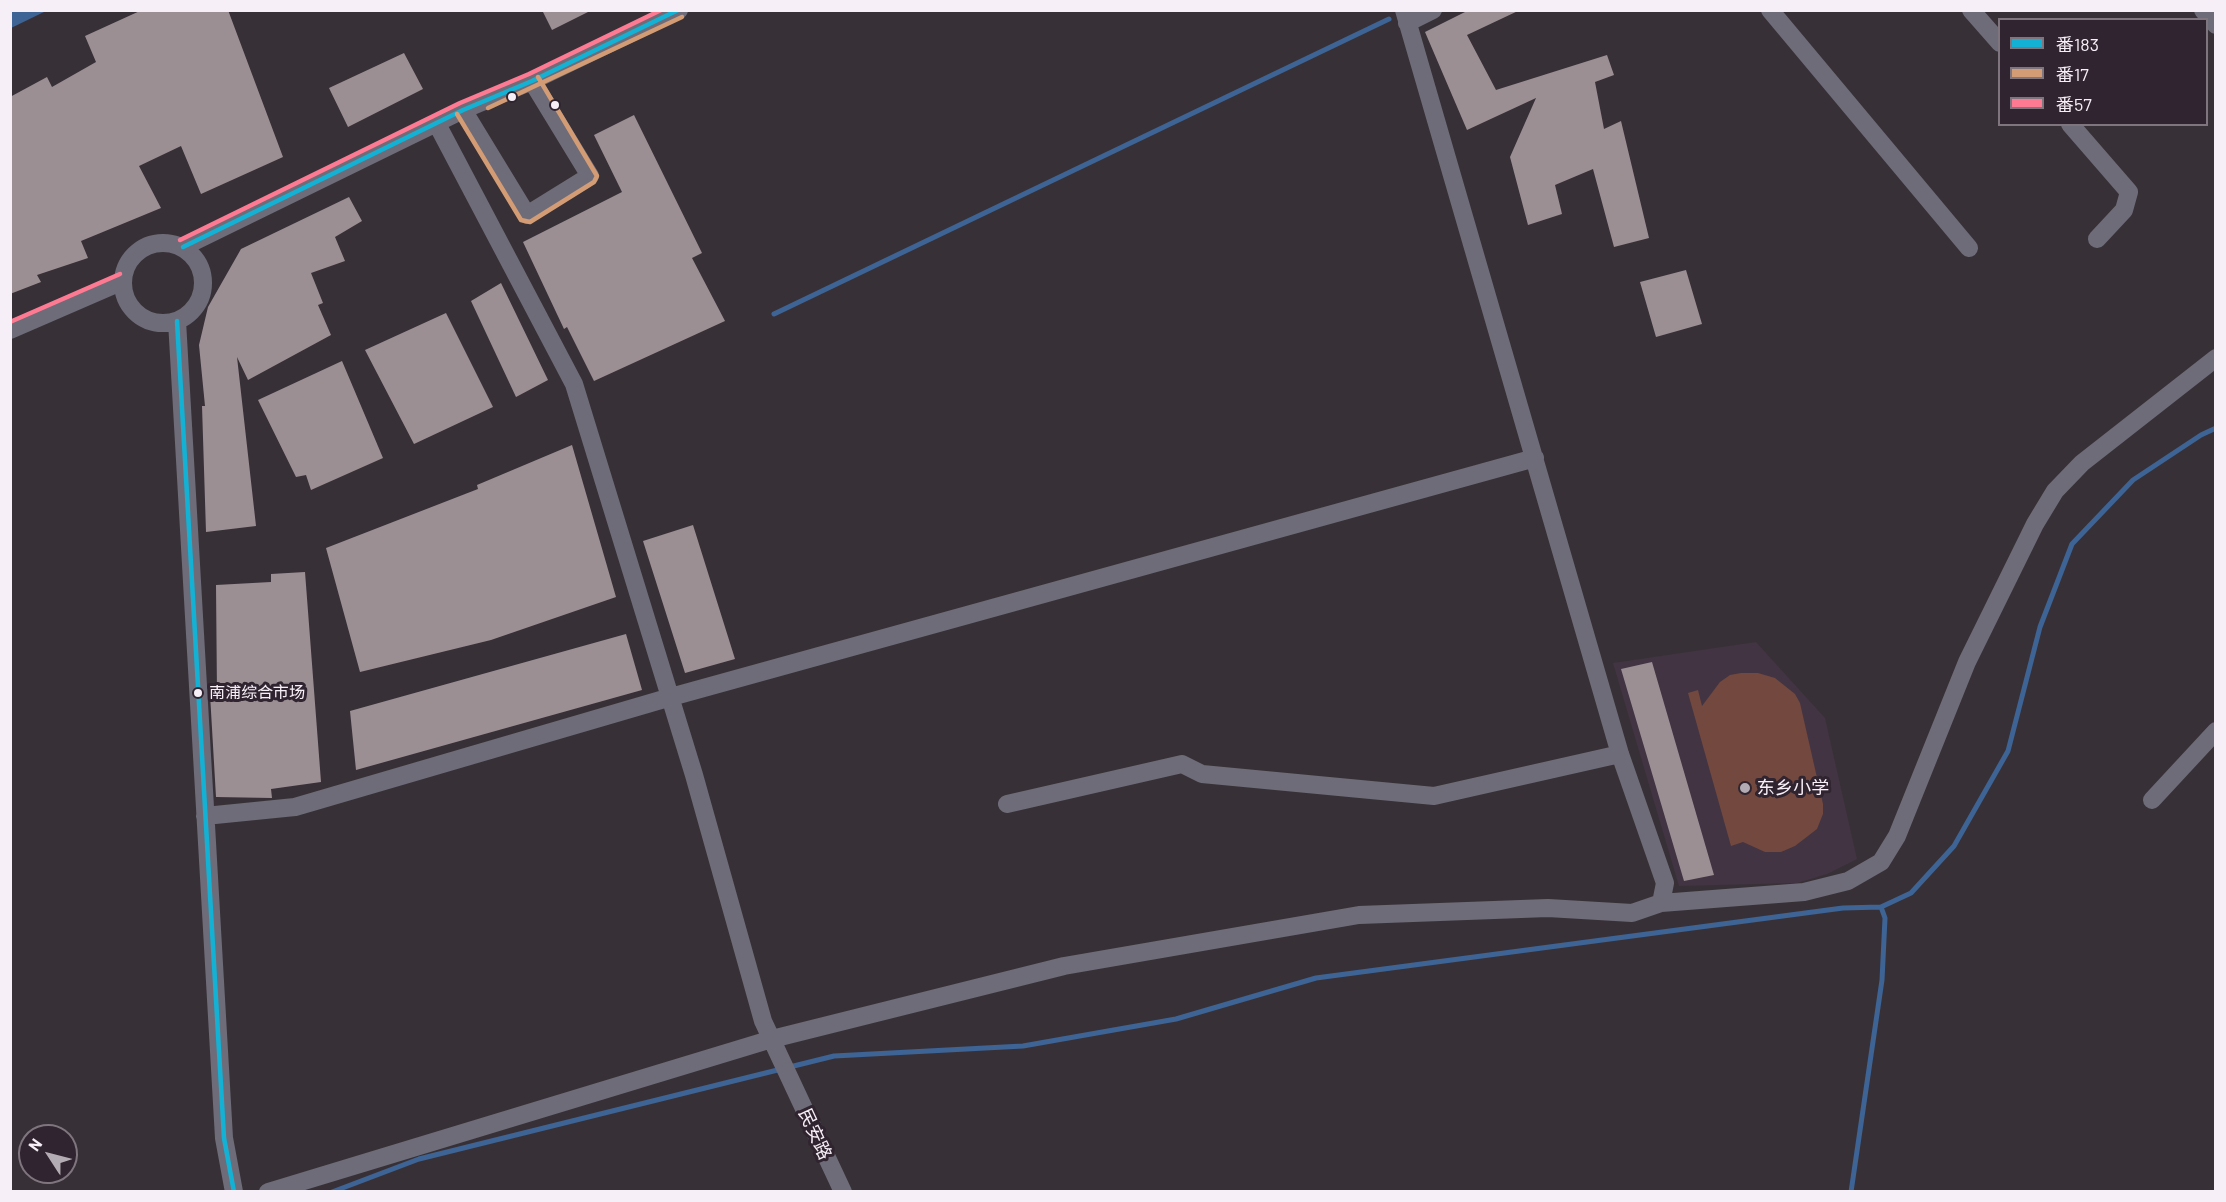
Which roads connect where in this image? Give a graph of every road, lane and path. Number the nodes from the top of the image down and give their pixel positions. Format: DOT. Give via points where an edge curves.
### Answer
graph roads {
  1 [pos="679,10"];
  2 [pos="1433,10"];
  3 [pos="1770,10"];
  4 [pos="1971,10"];
  5 [pos="2203,10"];
  6 [pos="1405,17"];
  7 [pos="2216,25"];
  8 [pos="1998,41"];
  9 [pos="532,81"];
  10 [pos="463,110"];
  11 [pos="437,124"];
  12 [pos="2072,126"];
  13 [pos="2097,239"];
  14 [pos="183,247"];
  15 [pos="1969,248"];
  16 [pos="123,281"];
  17 [pos="177,321"];
  18 [pos="10,330"];
  19 [pos="2216,358"];
  20 [pos="1535,458"];
  21 [pos="670,697"];
  22 [pos="2216,731"];
  23 [pos="1620,754"];
  24 [pos="2152,800"];
  25 [pos="1007,804"];
  26 [pos="205,816"];
  27 [pos="1661,903"];
  28 [pos="772,1039"];
  29 [pos="234,1191"];
  30 [pos="268,1191"];
  31 [pos="843,1191"];
  1 -- 9 [label="street"];
  2 -- 6 [label="street"];
  3 -- 15 [label="street"];
  4 -- 8 [label="street"];
  5 -- 7 [label="street"];
  6 -- 20 [label="street"];
  9 -- 10 [label="street"];
  9 -- 10 [label="street" via="590,176 527,215"];
  10 -- 11 [label="street"];
  11 -- 14 [label="street"];
  11 -- 21 [label="street, 民安路" via="574,384"];
  12 -- 13 [label="street" via="2129,192 2124,210"];
  14 -- 16 [label="street" via="156,243 144,247 133,256"];
  14 -- 17 [label="street" via="198,263 202,292 189,314"];
  16 -- 17 [label="street" via="130,307 141,316 153,322"];
  16 -- 18 [label="street"];
  17 -- 26 [label="street"];
  19 -- 27 [label="street" via="2082,463 2055,491 1967,662 1897,836 1881,862 1848,881 1804,892"];
  20 -- 21 [label="street"];
  20 -- 23 [label="street"];
  21 -- 26 [label="street" via="295,807"];
  21 -- 28 [label="street, 民安路" via="763,1021"];
  22 -- 24 [label="street"];
  23 -- 25 [label="street" via="1434,796 1202,774 1182,764"];
  23 -- 27 [label="street" via="1665,883"];
  26 -- 29 [label="street" via="224,1138"];
  27 -- 28 [label="street" via="1632,913 1548,908 1359,915 1065,966"];
  28 -- 30 [label="street"];
  28 -- 31 [label="street, 民安路"];
}
